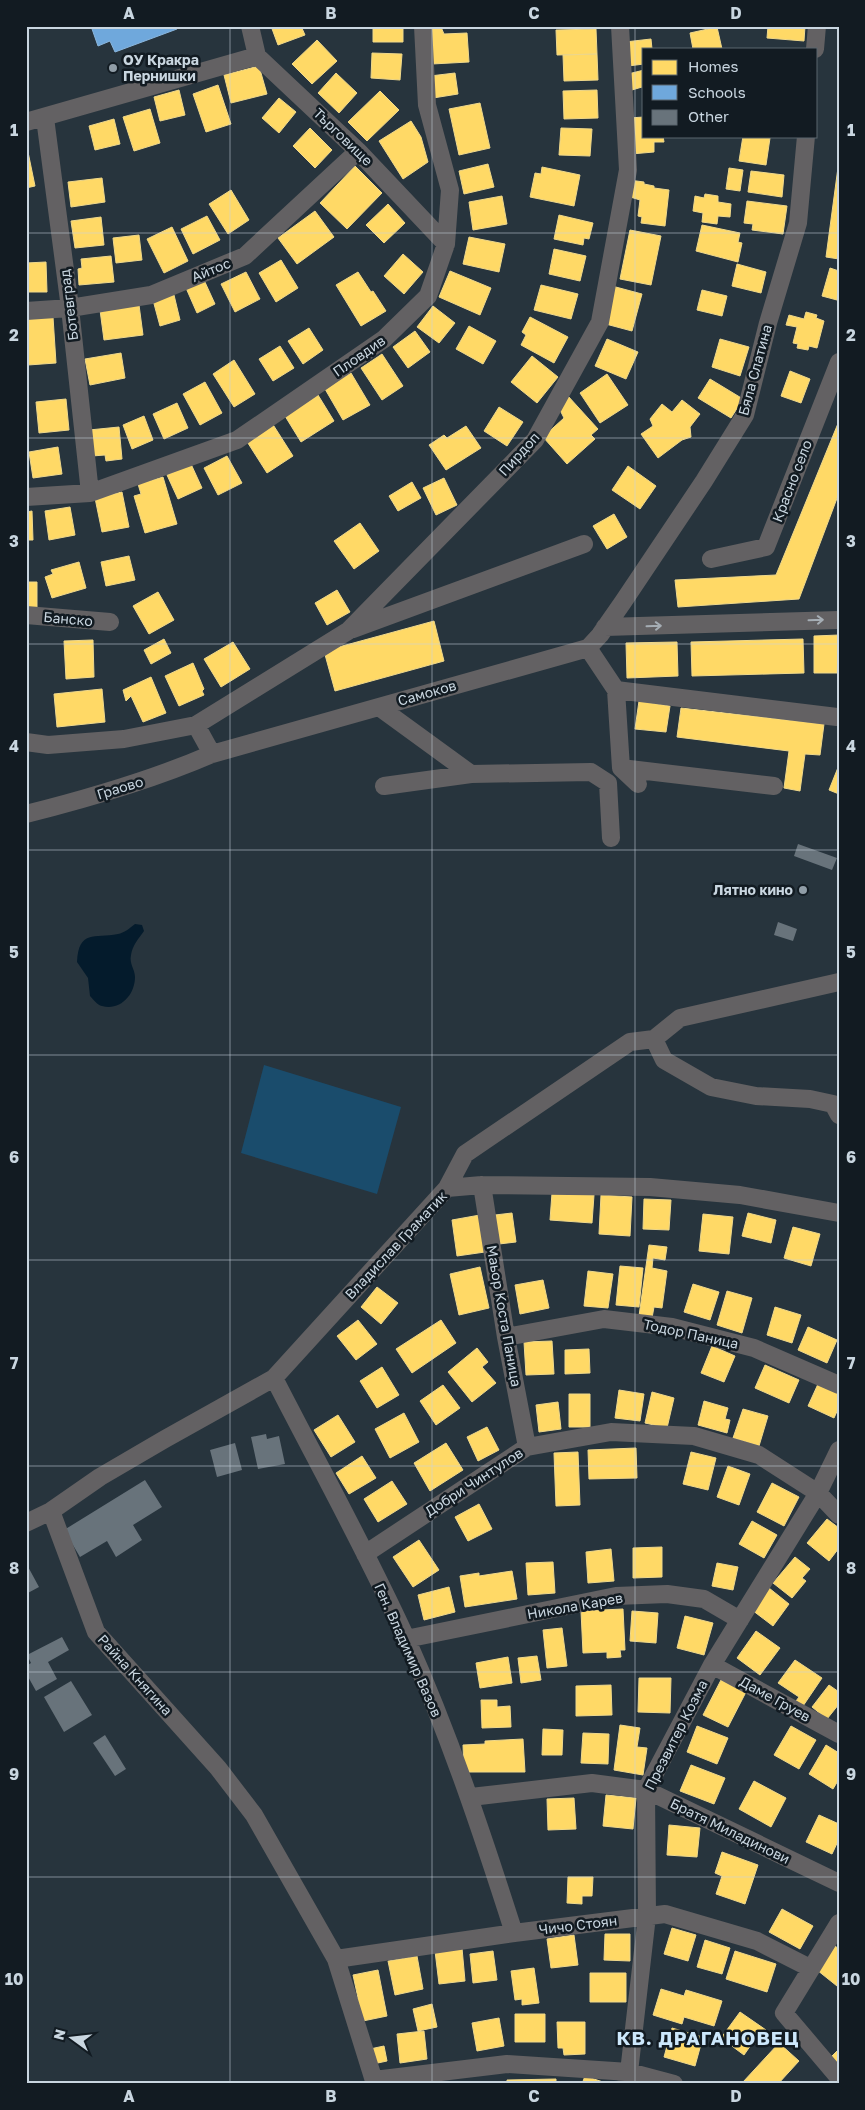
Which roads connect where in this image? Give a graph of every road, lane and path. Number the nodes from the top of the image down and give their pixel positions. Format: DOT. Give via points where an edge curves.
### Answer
graph roads {
  1 [pos="250,26"];
  2 [pos="423,26"];
  3 [pos="620,26"];
  4 [pos="817,26"];
  5 [pos="815,48"];
  6 [pos="257,56"];
  7 [pos="45,118"];
  8 [pos="26,122"];
  9 [pos="806,138"];
  10 [pos="358,151"];
  11 [pos="446,244"];
  12 [pos="70,308"];
  13 [pos="26,311"];
  14 [pos="839,362"];
  15 [pos="90,493"];
  16 [pos="26,497"];
  17 [pos="584,544"];
  18 [pos="711,559"];
  19 [pos="26,615"];
  20 [pos="839,620"];
  21 [pos="110,622"];
  22 [pos="605,628"];
  23 [pos="348,631"];
  24 [pos="588,648"];
  25 [pos="616,690"];
  26 [pos="379,707"];
  27 [pos="837,717"];
  28 [pos="196,725"];
  29 [pos="26,742"];
  30 [pos="212,754"];
  31 [pos="621,768"];
  32 [pos="471,774"];
  33 [pos="638,784"];
  34 [pos="384,786"];
  35 [pos="774,786"];
  36 [pos="26,814"];
  37 [pos="611,838"];
  38 [pos="839,982"];
  39 [pos="654,1039"];
  40 [pos="839,1115"];
  41 [pos="482,1185"];
  42 [pos="447,1188"];
  43 [pos="839,1213"];
  44 [pos="506,1337"];
  45 [pos="274,1378"];
  46 [pos="839,1385"];
  47 [pos="528,1447"];
  48 [pos="839,1450"];
  49 [pos="818,1492"];
  50 [pos="51,1511"];
  51 [pos="839,1515"];
  52 [pos="26,1522"];
  53 [pos="365,1554"];
  54 [pos="740,1620"];
  55 [pos="406,1639"];
  56 [pos="712,1664"];
  57 [pos="839,1734"];
  58 [pos="646,1790"];
  59 [pos="470,1797"];
  60 [pos="839,1883"];
  61 [pos="647,1916"];
  62 [pos="839,1923"];
  63 [pos="514,1933"];
  64 [pos="336,1959"];
  65 [pos="810,1968"];
  66 [pos="628,2078"];
  67 [pos="839,2078"];
  68 [pos="374,2082"];
  69 [pos="674,2084"];
  1 -- 6 [label="street"];
  2 -- 11 [label="street, Пловдив" via="427,105 450,190"];
  3 -- 23 [label="street, Пирдоп" via="628,170 600,322 535,440"];
  4 -- 5 [label="street"];
  6 -- 7 [label="street"];
  6 -- 10 [label="street, Търговище"];
  7 -- 8 [label="street"];
  7 -- 12 [label="street, Ботевград"];
  9 -- 22 [label="street, Бяла Слатина" via="798,223 745,415"];
  10 -- 11 [label="street, Търговище"];
  10 -- 12 [label="street, Айтос" via="245,256 151,295"];
  11 -- 15 [label="street, Пловдив" via="428,296 384,339 237,440"];
  12 -- 13 [label="street, Айтос"];
  12 -- 15 [label="street, Ботевград"];
  14 -- 18 [label="street, Красно село" via="766,547"];
  15 -- 16 [label="street, Пловдив"];
  17 -- 23 [label="street"];
  19 -- 21 [label="street, Банско"];
  22 -- 20 [label="street, one-way"];
  22 -- 24 [label="street"];
  23 -- 28 [label="street, Пирдоп"];
  24 -- 25 [label="street"];
  24 -- 26 [label="street, Самоков"];
  25 -- 27 [label="street"];
  25 -- 31 [label="street"];
  26 -- 30 [label="street, Самоков"];
  26 -- 32 [label="street"];
  28 -- 29 [label="street" via="124,739 48,745"];
  28 -- 30 [label="street"];
  30 -- 36 [label="street, Граово" via="169,773"];
  31 -- 33 [label="street"];
  31 -- 35 [label="street"];
  32 -- 34 [label="street"];
  32 -- 37 [label="street" via="591,772 608,784"];
  38 -- 39 [label="street" via="680,1018"];
  39 -- 40 [label="street" via="664,1060 711,1087 756,1096 810,1099 833,1104"];
  39 -- 42 [label="street" via="630,1042 465,1154"];
  41 -- 42 [label="street, Владислав Граматик"];
  41 -- 43 [label="street, Владислав Граматик" via="650,1187 740,1195"];
  41 -- 44 [label="street, Маьор Коста Паница"];
  42 -- 45 [label="street, Владислав Граматик"];
  44 -- 46 [label="street, Тодор Паница" via="604,1319 672,1327 754,1348"];
  44 -- 47 [label="street, Маьор Коста Паница"];
  45 -- 50 [label="street, Владислав Граматик" via="100,1477"];
  45 -- 53 [label="street, Ген. Владимир Вазов"];
  47 -- 49 [label="street, Добри Чинтулов" via="611,1432 694,1436 759,1455"];
  47 -- 53 [label="street, Добри Чинтулов"];
  48 -- 49 [label="street, Презвитер Козма"];
  49 -- 51 [label="street, Добри Чинтулов"];
  49 -- 54 [label="street, Презвитер Козма"];
  50 -- 52 [label="street"];
  50 -- 64 [label="street, Райна Княгина" via="96,1632 218,1768 254,1815"];
  53 -- 55 [label="street, Ген. Владимир Вазов"];
  54 -- 55 [label="street, Никола Карев" via="704,1599 667,1594 624,1596"];
  54 -- 56 [label="street, Презвитер Козма"];
  55 -- 59 [label="street, Ген. Владимир Вазов"];
  56 -- 57 [label="street, Даме Груев"];
  56 -- 58 [label="street, Презвитер Козма"];
  58 -- 59 [label="street, Братя Миладинови" via="592,1783"];
  58 -- 60 [label="street, Братя Миладинови"];
  58 -- 61 [label="street, Презвитер Козма"];
  59 -- 63 [label="street, Ген. Владимир Вазов"];
  61 -- 63 [label="street, Чичо Стоян"];
  61 -- 65 [label="street, Чичо Стоян" via="665,1914 757,1941"];
  61 -- 66 [label="street, Презвитер Козма"];
  62 -- 65 [label="street"];
  63 -- 64 [label="street, Чичо Стоян"];
  64 -- 68 [label="street"];
  65 -- 67 [label="street" via="784,2013"];
  66 -- 68 [label="street" via="507,2064"];
  66 -- 69 [label="street"];
}
